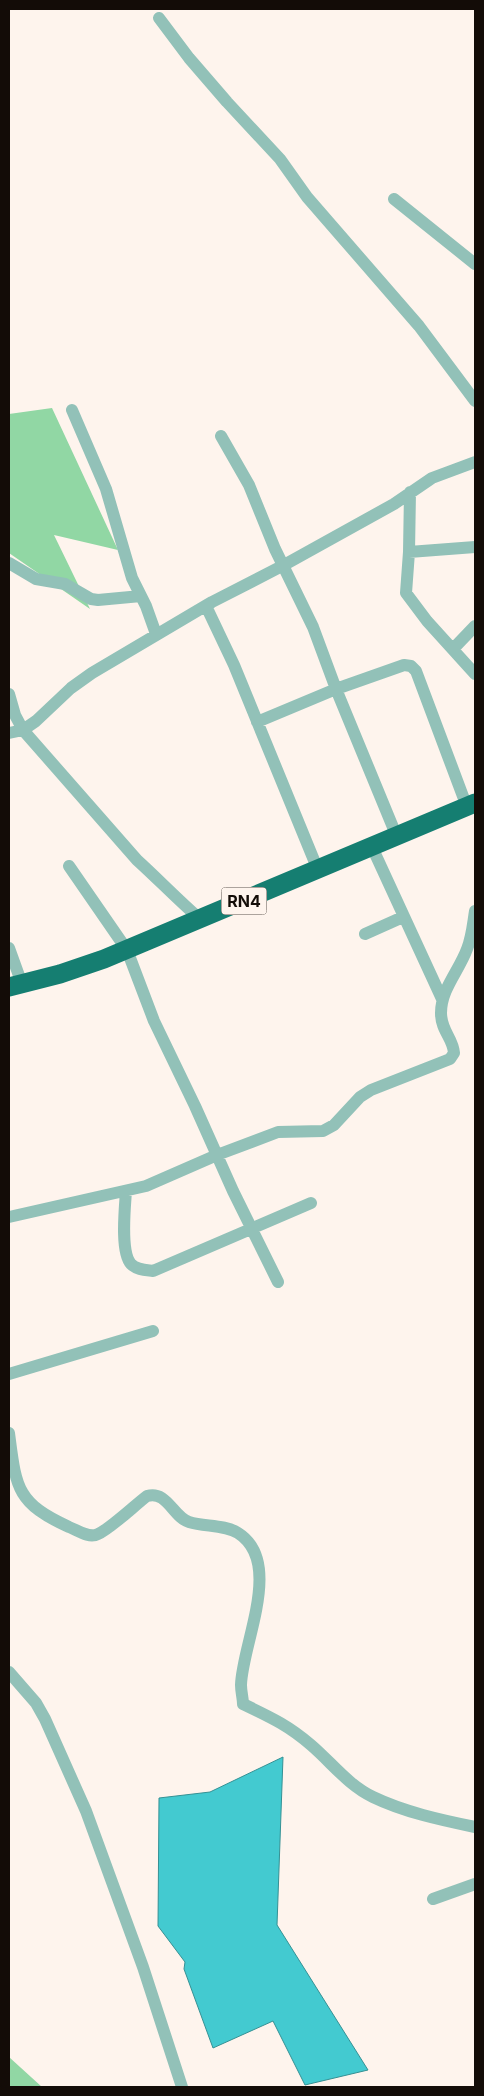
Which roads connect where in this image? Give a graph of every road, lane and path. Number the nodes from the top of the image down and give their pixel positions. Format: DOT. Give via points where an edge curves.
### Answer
graph roads {
  1 [pos="159,18"];
  2 [pos="394,199"];
  3 [pos="475,264"];
  4 [pos="475,400"];
  5 [pos="72,410"];
  6 [pos="221,436"];
  7 [pos="475,462"];
  8 [pos="410,492"];
  9 [pos="475,548"];
  10 [pos="409,552"];
  11 [pos="9,563"];
  12 [pos="284,565"];
  13 [pos="141,596"];
  14 [pos="206,606"];
  15 [pos="475,626"];
  16 [pos="156,634"];
  17 [pos="453,649"];
  18 [pos="475,674"];
  19 [pos="336,689"];
  20 [pos="9,694"];
  21 [pos="257,722"];
  22 [pos="23,730"];
  23 [pos="9,733"];
  24 [pos="471,805"];
  25 [pos="397,837"];
  26 [pos="372,847"];
  27 [pos="69,866"];
  28 [pos="318,870"];
  29 [pos="475,911"];
  30 [pos="403,917"];
  31 [pos="200,919"];
  32 [pos="365,934"];
  33 [pos="9,948"];
  34 [pos="127,950"];
  35 [pos="15,986"];
  36 [pos="442,999"];
  37 [pos="216,1155"];
  38 [pos="126,1191"];
  39 [pos="311,1203"];
  40 [pos="9,1217"];
  41 [pos="252,1230"];
  42 [pos="278,1282"];
  43 [pos="153,1331"];
  44 [pos="9,1374"];
  45 [pos="9,1433"];
  46 [pos="12,1473"];
  47 [pos="9,1672"];
  48 [pos="475,1828"];
  49 [pos="475,1884"];
  50 [pos="433,1899"];
  51 [pos="182,2087"];
  1 -- 4 [label="street" via="226,102 280,160 307,197 419,326"];
  2 -- 3 [label="street"];
  5 -- 13 [label="street" via="106,489"];
  6 -- 12 [label="street" via="249,485"];
  7 -- 8 [label="street" via="432,478"];
  8 -- 10 [label="street"];
  8 -- 12 [label="street"];
  9 -- 10 [label="street"];
  10 -- 17 [label="street" via="406,592"];
  11 -- 13 [label="street" via="36,579 65,584 91,599"];
  12 -- 14 [label="street"];
  12 -- 19 [label="street" via="313,627"];
  13 -- 16 [label="street"];
  14 -- 16 [label="street"];
  14 -- 21 [label="street"];
  15 -- 17 [label="street"];
  16 -- 22 [label="street" via="83,679"];
  17 -- 18 [label="street"];
  19 -- 21 [label="street"];
  19 -- 24 [label="street" via="404,665 412,666"];
  19 -- 25 [label="street"];
  20 -- 22 [label="street"];
  21 -- 28 [label="street"];
  22 -- 23 [label="street"];
  22 -- 31 [label="street" via="137,860"];
  24 -- 25 [label="highway, RN4"];
  25 -- 26 [label="highway, RN4"];
  26 -- 28 [label="highway, RN4"];
  26 -- 30 [label="street"];
  27 -- 34 [label="street"];
  28 -- 31 [label="highway, RN4"];
  29 -- 36 [label="street" via="468,947"];
  30 -- 32 [label="street"];
  30 -- 36 [label="street"];
  31 -- 34 [label="highway, RN4"];
  33 -- 35 [label="street"];
  34 -- 35 [label="highway, RN4"];
  34 -- 37 [label="street" via="154,1021"];
  36 -- 37 [label="street" via="442,1022 454,1046 450,1059 371,1090 334,1125 323,1131 278,1132"];
  37 -- 38 [label="street" via="169,1177"];
  37 -- 41 [label="street"];
  38 -- 40 [label="street"];
  38 -- 41 [label="street" via="125,1242 130,1262 135,1267 153,1271"];
  39 -- 41 [label="street"];
  41 -- 42 [label="street"];
  43 -- 44 [label="street"];
  45 -- 46 [label="street"];
  46 -- 48 [label="street" via="30,1505 86,1534 98,1534 153,1494 160,1496 185,1521 236,1531 255,1554 260,1582 241,1685 243,1704 284,1723 348,1780 372,1796 440,1820"];
  47 -- 51 [label="street" via="36,1703 45,1719 86,1811 143,1967"];
  49 -- 50 [label="street"];
}
